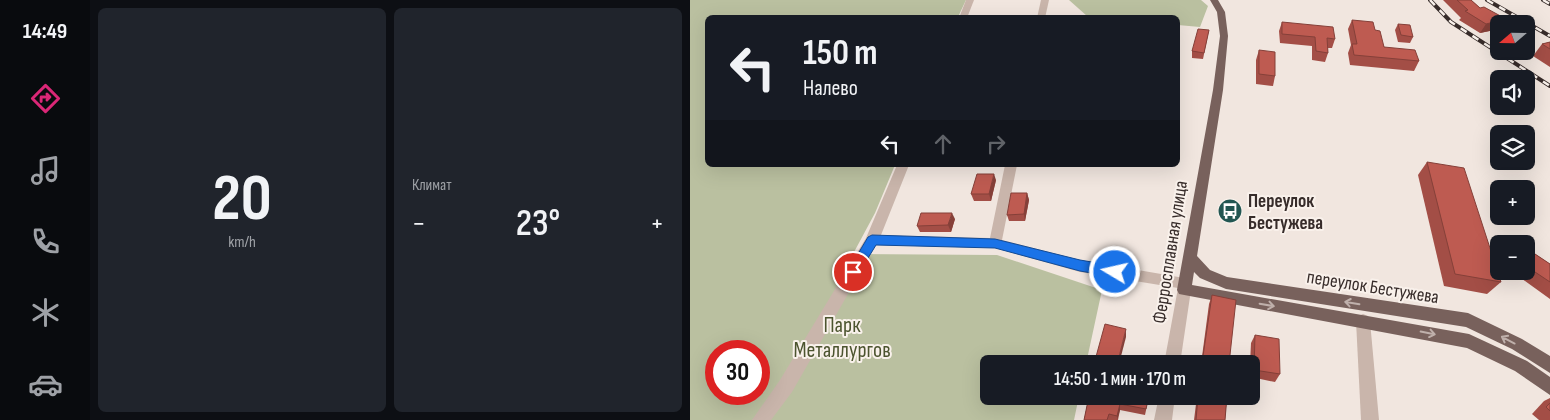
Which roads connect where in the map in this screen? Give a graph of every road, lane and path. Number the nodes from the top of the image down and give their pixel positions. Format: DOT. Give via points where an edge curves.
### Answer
graph roads {
  1 [pos="970,0"];
  2 [pos="1045,0"];
  3 [pos="1214,0"];
  4 [pos="964,15"];
  5 [pos="1042,15"];
  6 [pos="902,167"];
  7 [pos="1011,167"];
  8 [pos="872,240"];
  9 [pos="995,244"];
  10 [pos="1189,257"];
  11 [pos="1185,286"];
  12 [pos="1363,321"];
  13 [pos="1174,355"];
  14 [pos="1550,365"];
  15 [pos="1550,387"];
  16 [pos="1166,405"];
  17 [pos="761,420"];
  18 [pos="1163,420"];
  19 [pos="1370,420"];
  1 -- 4 [label="street"];
  2 -- 5 [label="street"];
  3 -- 10 [label="main road, Ферросплавная улица" via="1221,12 1224,36 1218,90"];
  6 -- 8 [label="street"];
  7 -- 9 [label="street"];
  8 -- 9 [label="street"];
  8 -- 17 [label="street" via="786,386"];
  9 -- 11 [label="street" via="1080,266"];
  10 -- 11 [label="main road, Ферросплавная улица"];
  14 -- 10 [label="main road, переулок Бестужева, one-way" via="1517,344 1468,320 1226,283 1205,274"];
  11 -- 12 [label="main road, переулок Бестужева, one-way"];
  11 -- 13 [label="street, Ферросплавная улица"];
  12 -- 15 [label="main road, переулок Бестужева, one-way" via="1469,341 1521,366"];
  12 -- 19 [label="street"];
  16 -- 18 [label="street"];
}
